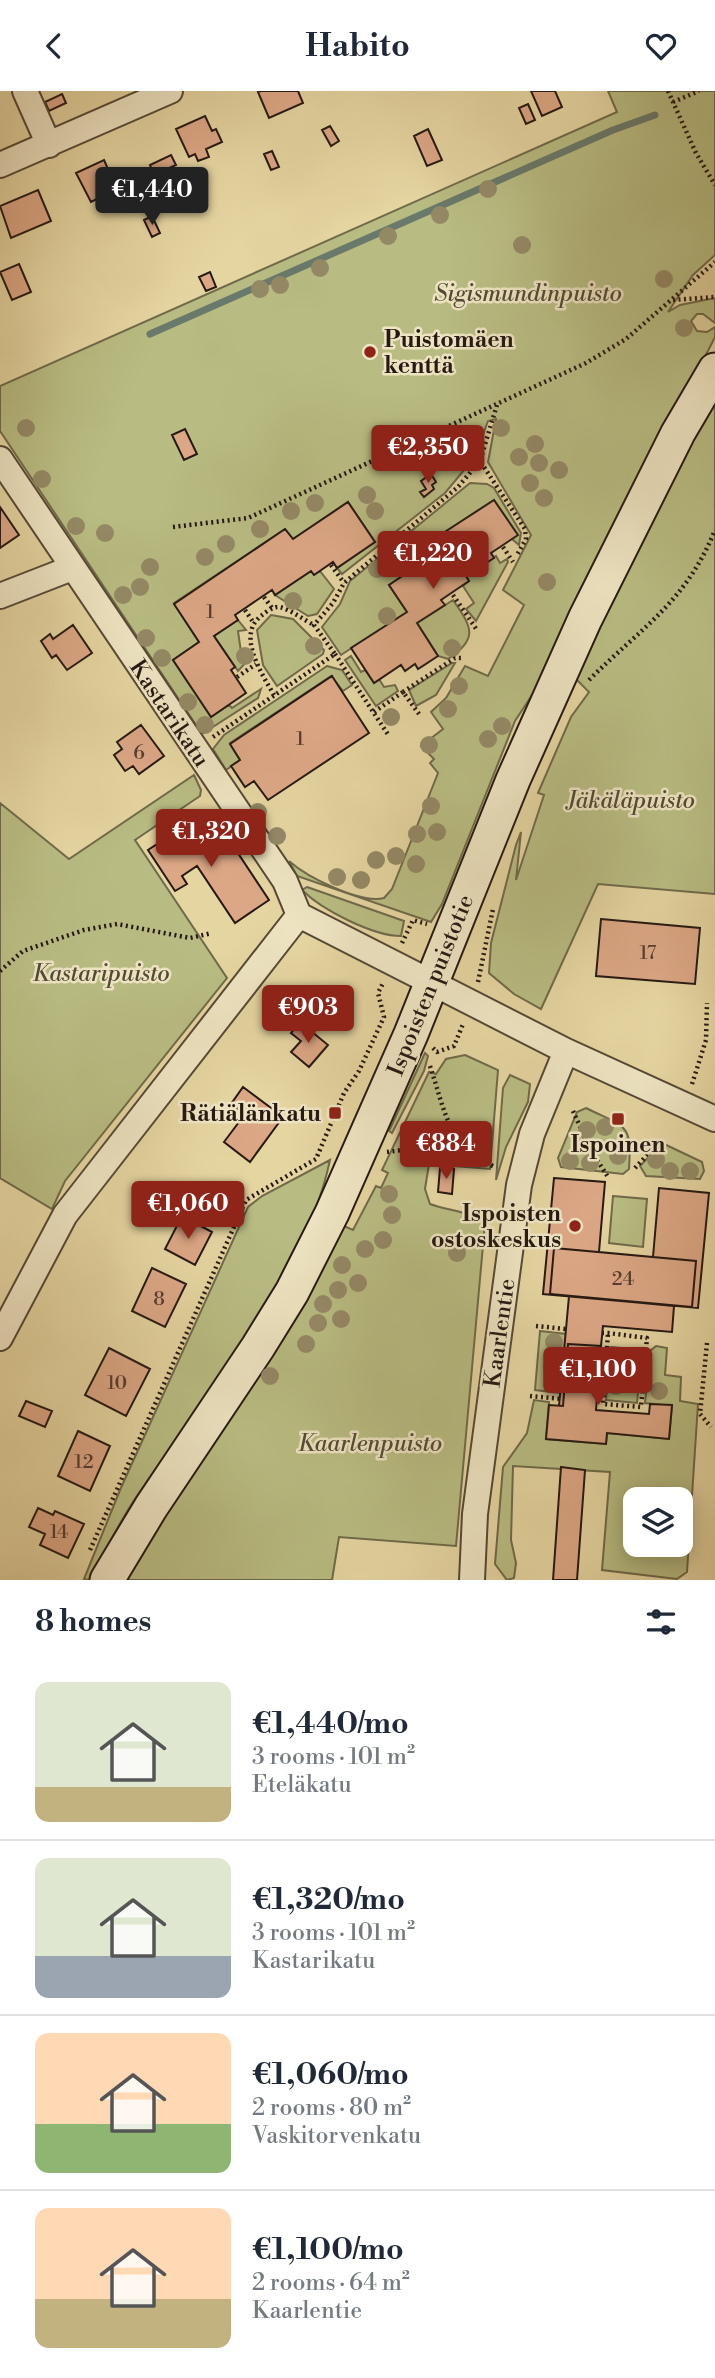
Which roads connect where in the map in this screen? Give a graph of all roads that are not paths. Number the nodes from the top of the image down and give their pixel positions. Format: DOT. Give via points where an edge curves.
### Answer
graph roads {
  1 [pos="25,91"];
  2 [pos="170,91"];
  3 [pos="49,145"];
  4 [pos="0,165"];
  5 [pos="715,370"];
  6 [pos="0,459"];
  7 [pos="72,568"];
  8 [pos="0,596"];
  9 [pos="299,915"];
  10 [pos="431,983"];
  11 [pos="566,1051"];
  12 [pos="715,1119"];
  13 [pos="0,1338"];
  14 [pos="98,1567"];
  15 [pos="472,1580"];
  1 -- 3 [label="street"];
  2 -- 3 [label="street"];
  3 -- 4 [label="street"];
  5 -- 10 [label="main road, Ispoisten puistotie" via="672,444 585,619"];
  6 -- 7 [label="street, Kastarikatu"];
  7 -- 8 [label="street"];
  7 -- 9 [label="street, Kastarikatu" via="285,881"];
  9 -- 10 [label="street"];
  9 -- 13 [label="street" via="65,1215"];
  10 -- 11 [label="street"];
  10 -- 14 [label="main road, Ispoisten puistotie" via="357,1162 292,1292 144,1517"];
  11 -- 12 [label="street"];
  11 -- 15 [label="street, Kaarlentie" via="532,1134 519,1185 475,1514"];
}
